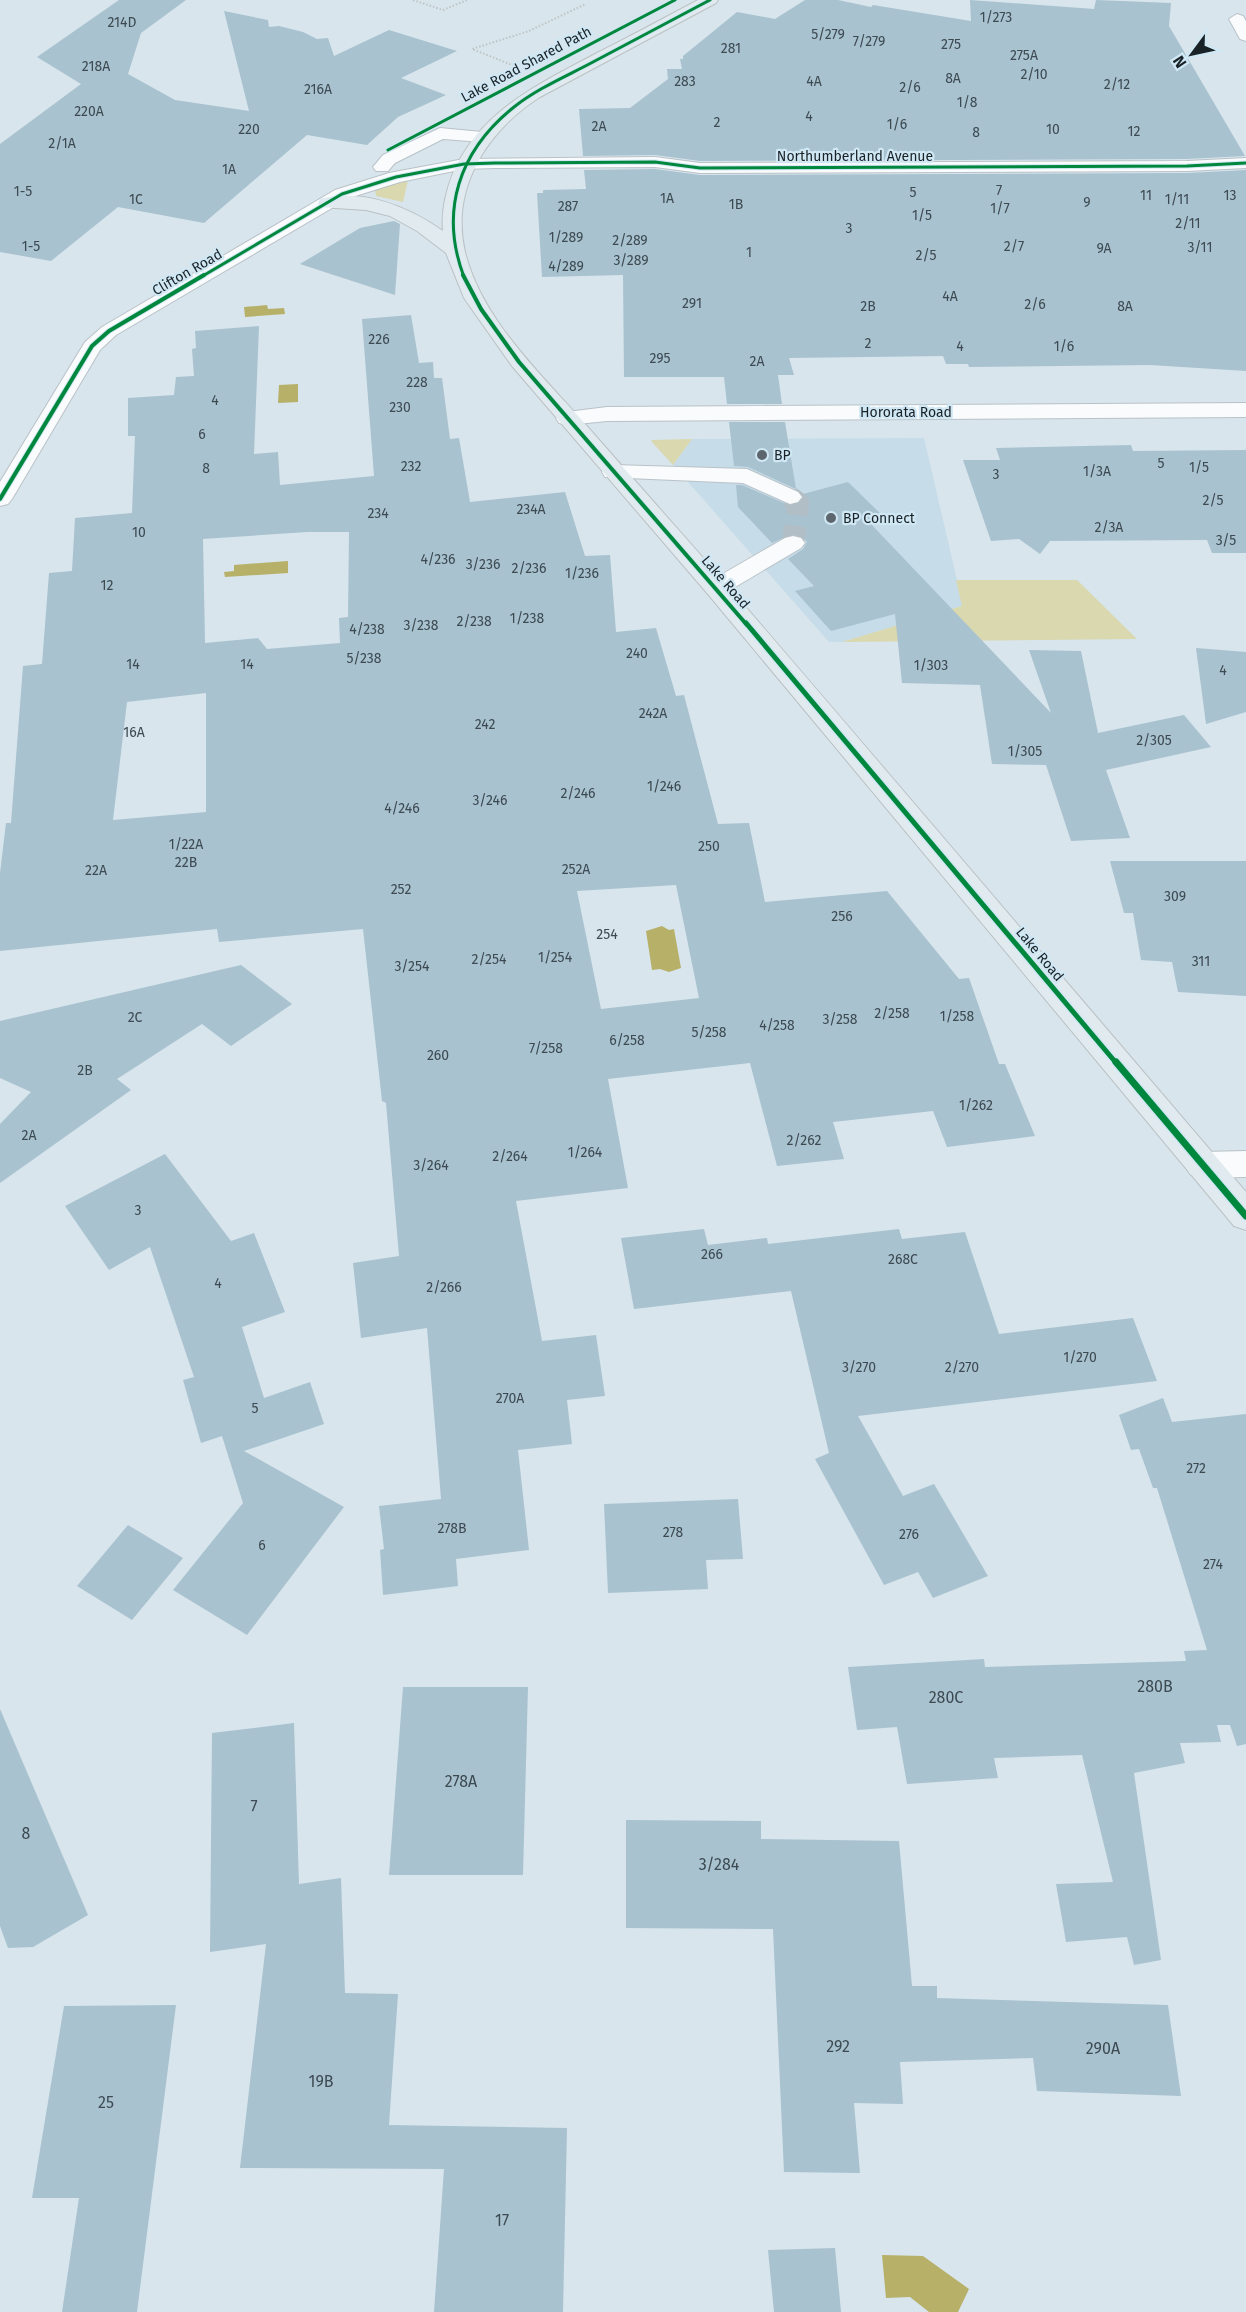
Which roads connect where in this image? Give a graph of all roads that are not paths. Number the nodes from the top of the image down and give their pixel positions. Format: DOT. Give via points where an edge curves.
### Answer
graph roads {
  1 [pos="710,0"];
  2 [pos="1237,19"];
  3 [pos="1246,36"];
  4 [pos="482,138"];
  5 [pos="1246,155"];
  6 [pos="1184,159"];
  7 [pos="1246,163"];
  8 [pos="464,165"];
  9 [pos="382,167"];
  10 [pos="335,198"];
  11 [pos="455,250"];
  12 [pos="1246,410"];
  13 [pos="567,418"];
  14 [pos="613,472"];
  15 [pos="790,497"];
  16 [pos="0,500"];
  17 [pos="793,543"];
  18 [pos="716,588"];
  19 [pos="1202,1164"];
  20 [pos="1246,1164"];
  21 [pos="1246,1216"];
  1 -- 4 [label="main road, Lake Road" via="537,92"];
  2 -- 3 [label="street"];
  4 -- 8 [label="main road, Lake Road"];
  4 -- 9 [label="street" via="440,133 389,159"];
  5 -- 6 [label="street, Northumberland Avenue"];
  6 -- 7 [label="street, Northumberland Avenue"];
  6 -- 8 [label="street, Northumberland Avenue" via="766,161 700,168 655,162"];
  8 -- 9 [label="street, Clifton Road" via="426,160"];
  8 -- 10 [label="street, Clifton Road" via="396,177"];
  8 -- 11 [label="main road, Lake Road" via="451,214"];
  9 -- 10 [label="street, Clifton Road" via="352,182"];
  10 -- 11 [label="main road" via="397,210"];
  10 -- 16 [label="street, Clifton Road" via="109,332 92,346"];
  11 -- 13 [label="main road, Lake Road" via="463,275 496,333"];
  12 -- 13 [label="street, Hororata Road" via="602,414"];
  13 -- 14 [label="main road, Lake Road"];
  14 -- 15 [label="street" via="747,476"];
  14 -- 18 [label="main road, Lake Road"];
  17 -- 18 [label="street"];
  18 -- 19 [label="main road, Lake Road"];
  19 -- 20 [label="street"];
  19 -- 21 [label="main road, Lake Road"];
}
